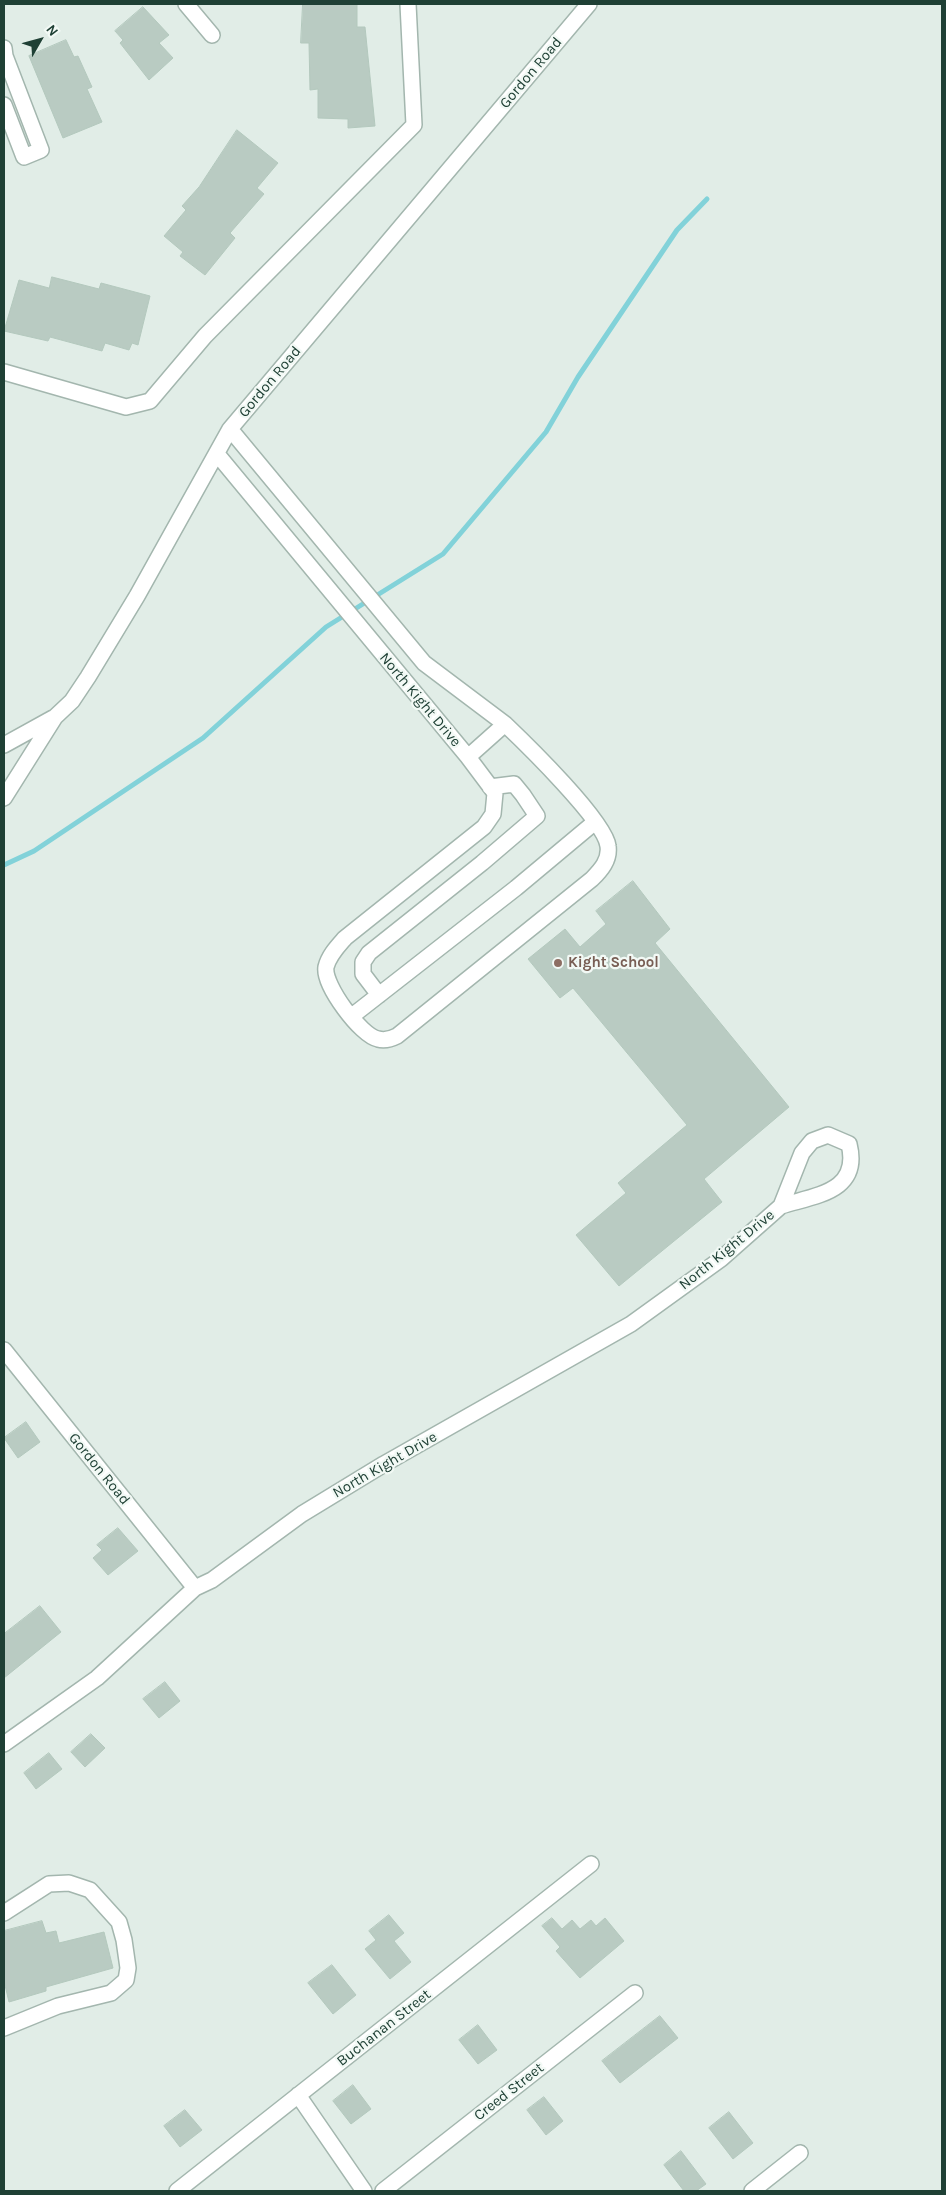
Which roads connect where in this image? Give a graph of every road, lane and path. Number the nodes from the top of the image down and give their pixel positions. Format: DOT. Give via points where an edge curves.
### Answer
graph roads {
  1 [pos="186,4"];
  2 [pos="408,4"];
  3 [pos="589,4"];
  4 [pos="212,36"];
  5 [pos="4,53"];
  6 [pos="4,105"];
  7 [pos="4,372"];
  8 [pos="230,429"];
  9 [pos="217,454"];
  10 [pos="55,717"];
  11 [pos="505,724"];
  12 [pos="4,745"];
  13 [pos="468,757"];
  14 [pos="490,787"];
  15 [pos="4,798"];
  16 [pos="595,822"];
  17 [pos="379,995"];
  18 [pos="352,1016"];
  19 [pos="781,1206"];
  20 [pos="4,1350"];
  21 [pos="195,1588"];
  22 [pos="4,1744"];
  23 [pos="591,1864"];
  24 [pos="4,1913"];
  25 [pos="636,1993"];
  26 [pos="4,2028"];
  27 [pos="298,2095"];
  28 [pos="800,2153"];
  29 [pos="177,2191"];
  30 [pos="364,2191"];
  31 [pos="383,2191"];
  32 [pos="752,2191"];
  1 -- 4 [label="street"];
  2 -- 7 [label="street" via="414,125 205,336 150,401 126,407"];
  3 -- 8 [label="street, Gordon Road"];
  5 -- 6 [label="street" via="40,150 24,157"];
  8 -- 9 [label="street, Gordon Road"];
  8 -- 11 [label="street, North Kight Drive" via="424,663"];
  9 -- 10 [label="street, Gordon Road" via="88,677 72,701"];
  9 -- 13 [label="street, North Kight Drive"];
  10 -- 12 [label="street"];
  10 -- 15 [label="street, Gordon Road"];
  11 -- 13 [label="street, North Kight Drive"];
  11 -- 16 [label="street" via="561,781"];
  13 -- 14 [label="street"];
  14 -- 17 [label="street" via="514,784 536,816 369,953 363,962 363,974"];
  14 -- 18 [label="street" via="496,802 484,827 345,938 332,952 326,967 328,982"];
  16 -- 17 [label="street"];
  16 -- 18 [label="street" via="605,835 608,846 603,868 397,1036 388,1040 377,1039"];
  17 -- 18 [label="street"];
  19 -- 19 [label="street, North Kight Drive" via="802,1153 812,1141 828,1135 849,1144 852,1158 848,1173 834,1189"];
  19 -- 21 [label="street, North Kight Drive" via="721,1259 631,1324 384,1464 310,1509 212,1580"];
  20 -- 21 [label="street, Gordon Road"];
  21 -- 22 [label="street, North Kight Drive" via="97,1678"];
  23 -- 27 [label="street, Buchanan Street"];
  24 -- 26 [label="street" via="49,1884 69,1883 90,1890 119,1922 128,1968 126,1980 111,1993 58,2006"];
  25 -- 31 [label="street, Creed Street"];
  27 -- 29 [label="street, Buchanan Street"];
  27 -- 30 [label="street"];
  28 -- 32 [label="street"];
}
